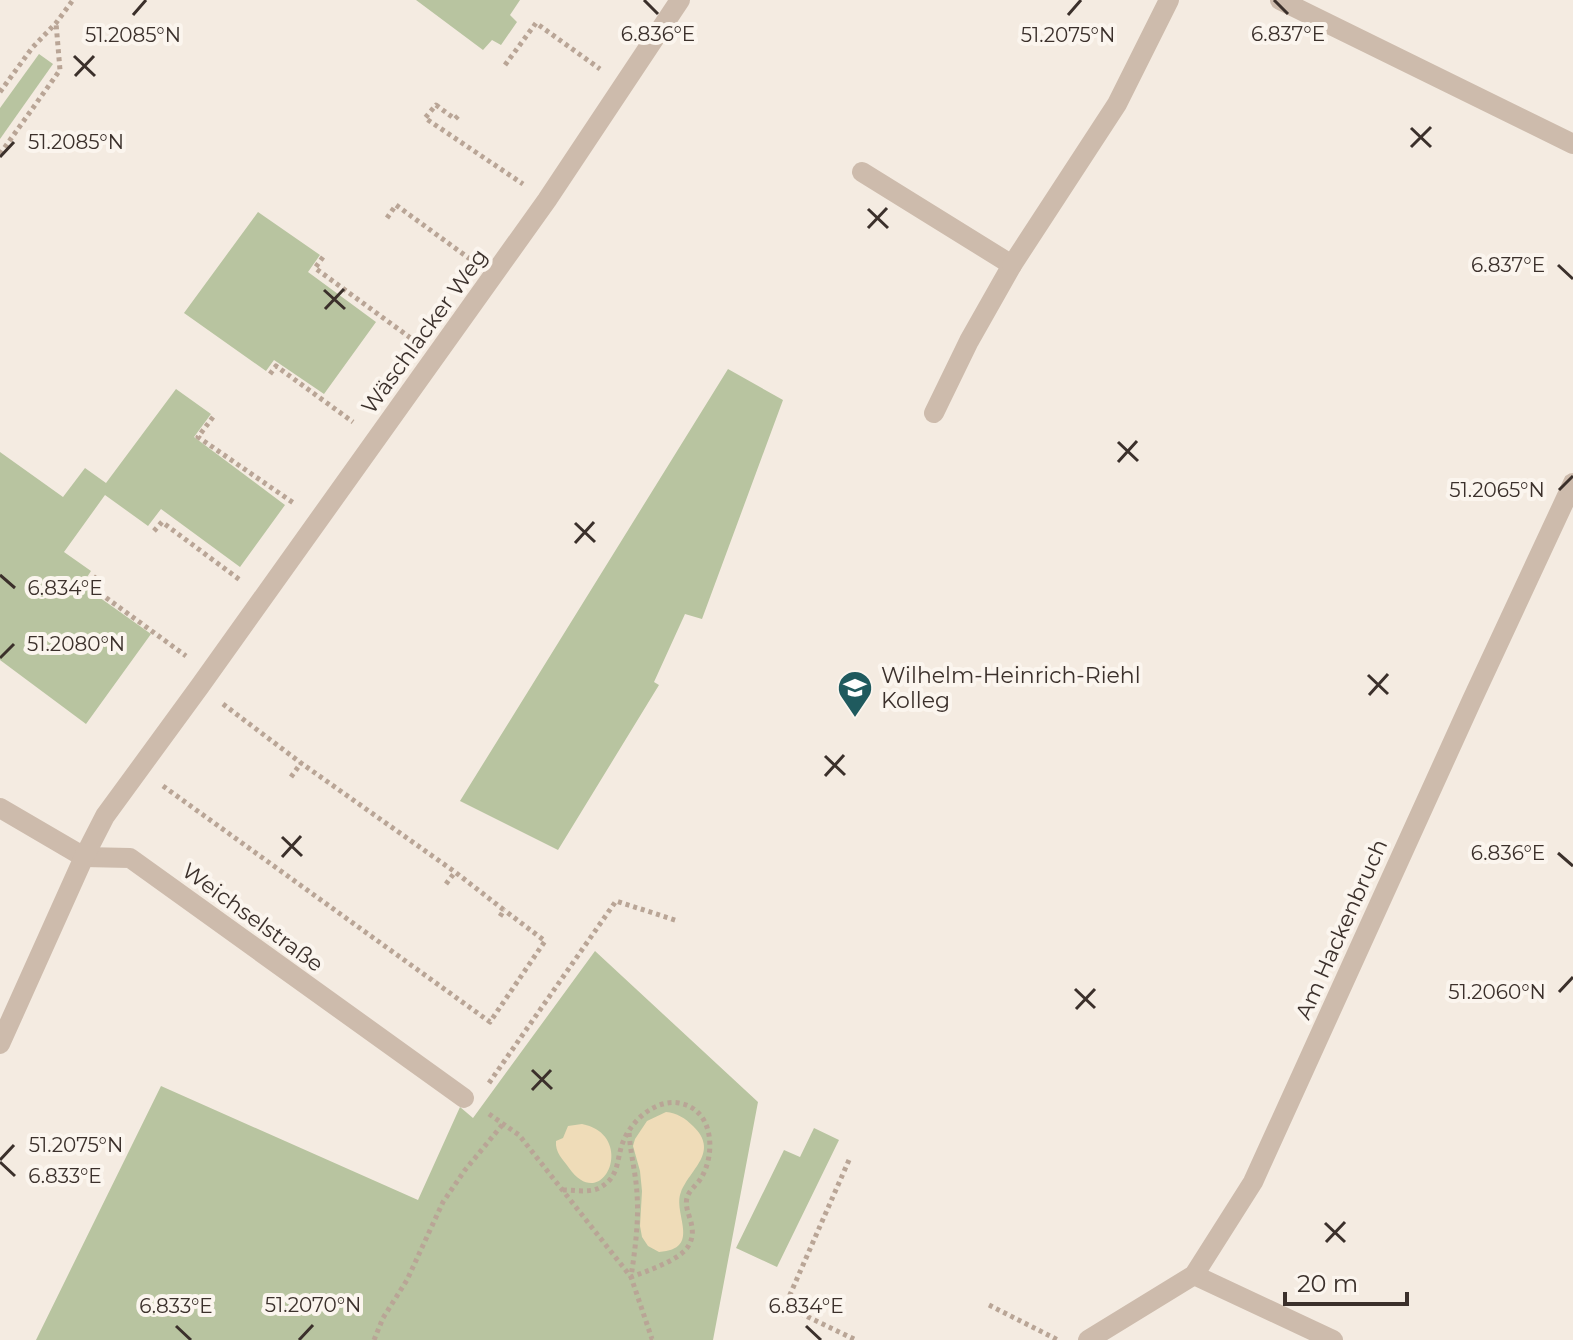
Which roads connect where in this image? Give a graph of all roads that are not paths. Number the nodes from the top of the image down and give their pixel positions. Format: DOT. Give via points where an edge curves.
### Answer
graph roads {
  1 [pos="680,0"];
  2 [pos="1169,0"];
  3 [pos="1280,0"];
  4 [pos="1573,144"];
  5 [pos="862,172"];
  6 [pos="1012,265"];
  7 [pos="934,413"];
  8 [pos="1572,488"];
  9 [pos="0,808"];
  10 [pos="84,857"];
  11 [pos="0,1044"];
  12 [pos="469,1101"];
  13 [pos="1194,1275"];
  14 [pos="1088,1340"];
  15 [pos="1333,1340"];
  1 -- 10 [label="street, Wäschlacker Weg" via="547,200 105,816"];
  2 -- 6 [label="street" via="1117,104"];
  3 -- 4 [label="street"];
  5 -- 6 [label="street"];
  6 -- 7 [label="street"];
  8 -- 13 [label="street, Am Hackenbruch" via="1253,1182"];
  9 -- 10 [label="street, Weichselstraße"];
  10 -- 11 [label="street, Wäschlacker Weg"];
  10 -- 12 [label="street, Weichselstraße" via="130,858"];
  13 -- 14 [label="street, Am Hackenbruch"];
  13 -- 15 [label="street"];
}
